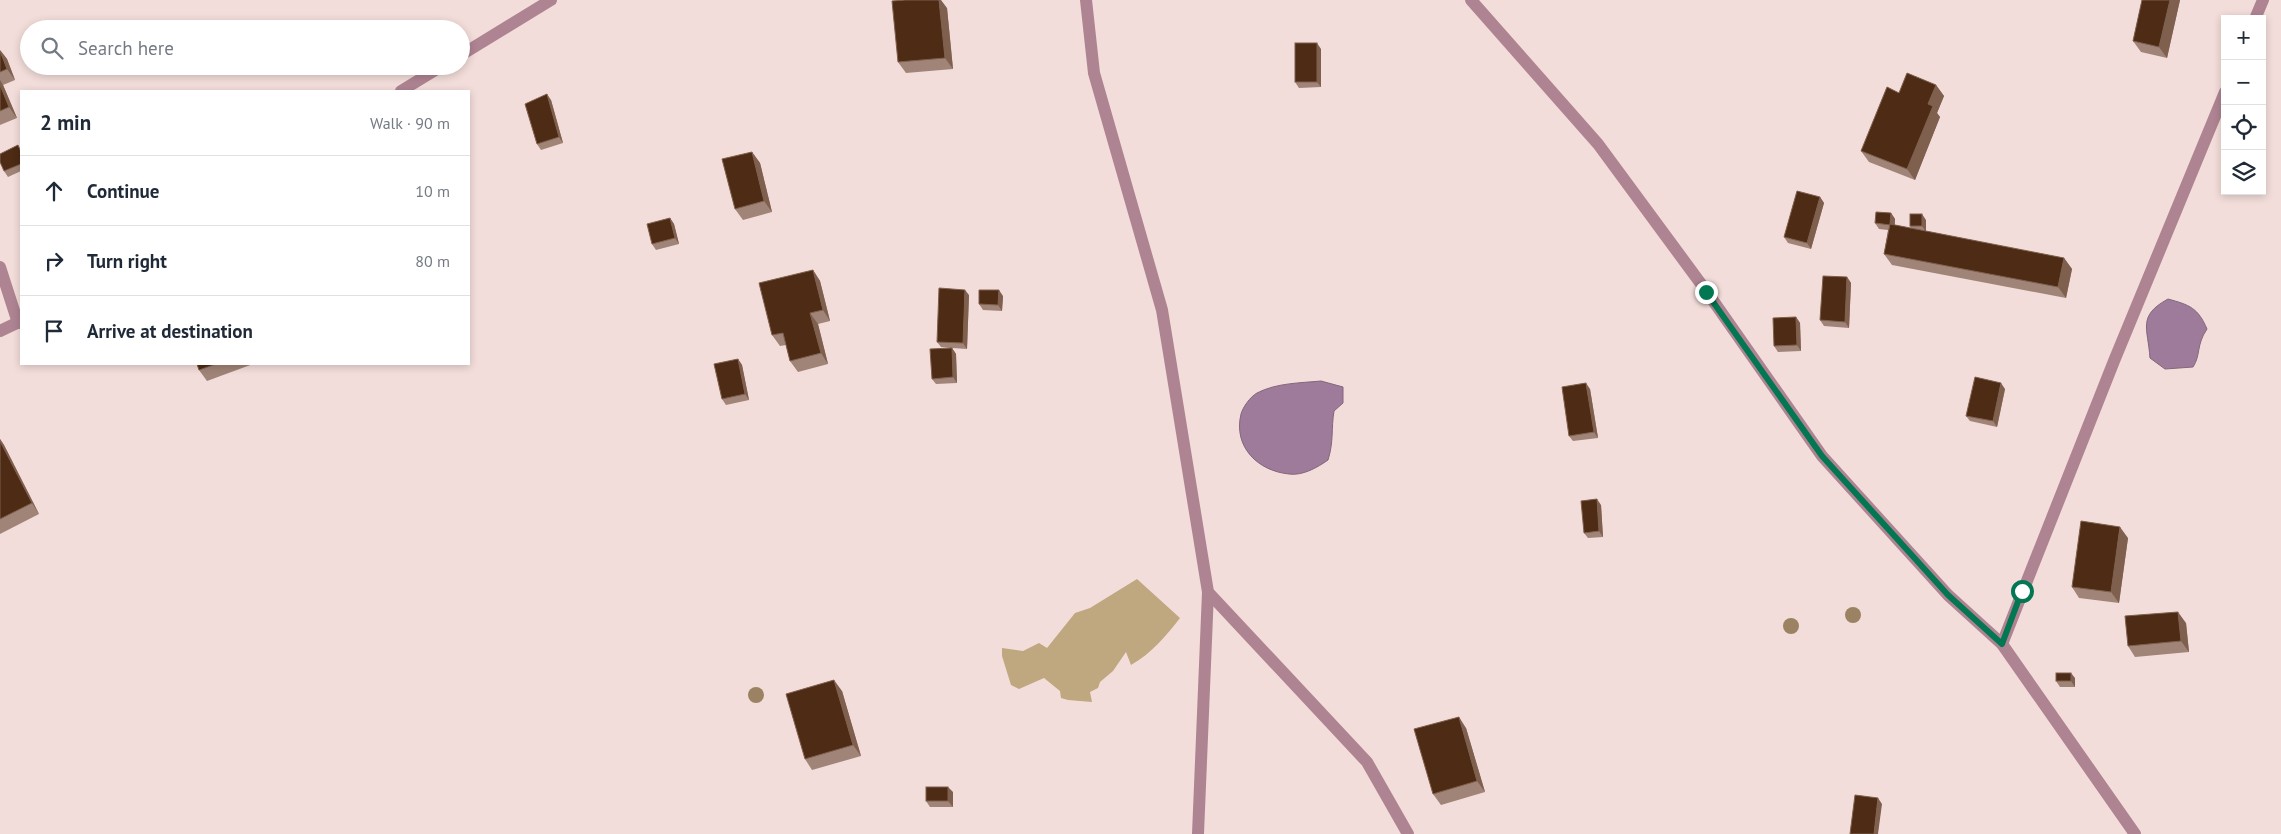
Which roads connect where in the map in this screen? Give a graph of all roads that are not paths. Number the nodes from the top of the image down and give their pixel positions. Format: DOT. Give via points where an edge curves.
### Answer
graph roads {
  1 [pos="551,0"];
  2 [pos="1086,0"];
  3 [pos="1471,0"];
  4 [pos="2262,0"];
  5 [pos="2256,15"];
  6 [pos="470,50"];
  7 [pos="427,75"];
  8 [pos="403,90"];
  9 [pos="2221,102"];
  10 [pos="0,267"];
  11 [pos="19,322"];
  12 [pos="0,331"];
  13 [pos="1208,592"];
  14 [pos="2002,644"];
  15 [pos="1198,834"];
  16 [pos="1408,834"];
  17 [pos="2135,834"];
  1 -- 6 [label="street"];
  2 -- 13 [label="street" via="1094,74 1162,310"];
  3 -- 14 [label="street" via="1598,144 1822,456 1948,595"];
  4 -- 5 [label="street"];
  7 -- 8 [label="street"];
  9 -- 14 [label="street"];
  10 -- 11 [label="street"];
  11 -- 12 [label="street"];
  13 -- 15 [label="street"];
  13 -- 16 [label="street" via="1366,762"];
  14 -- 17 [label="street"];
}
